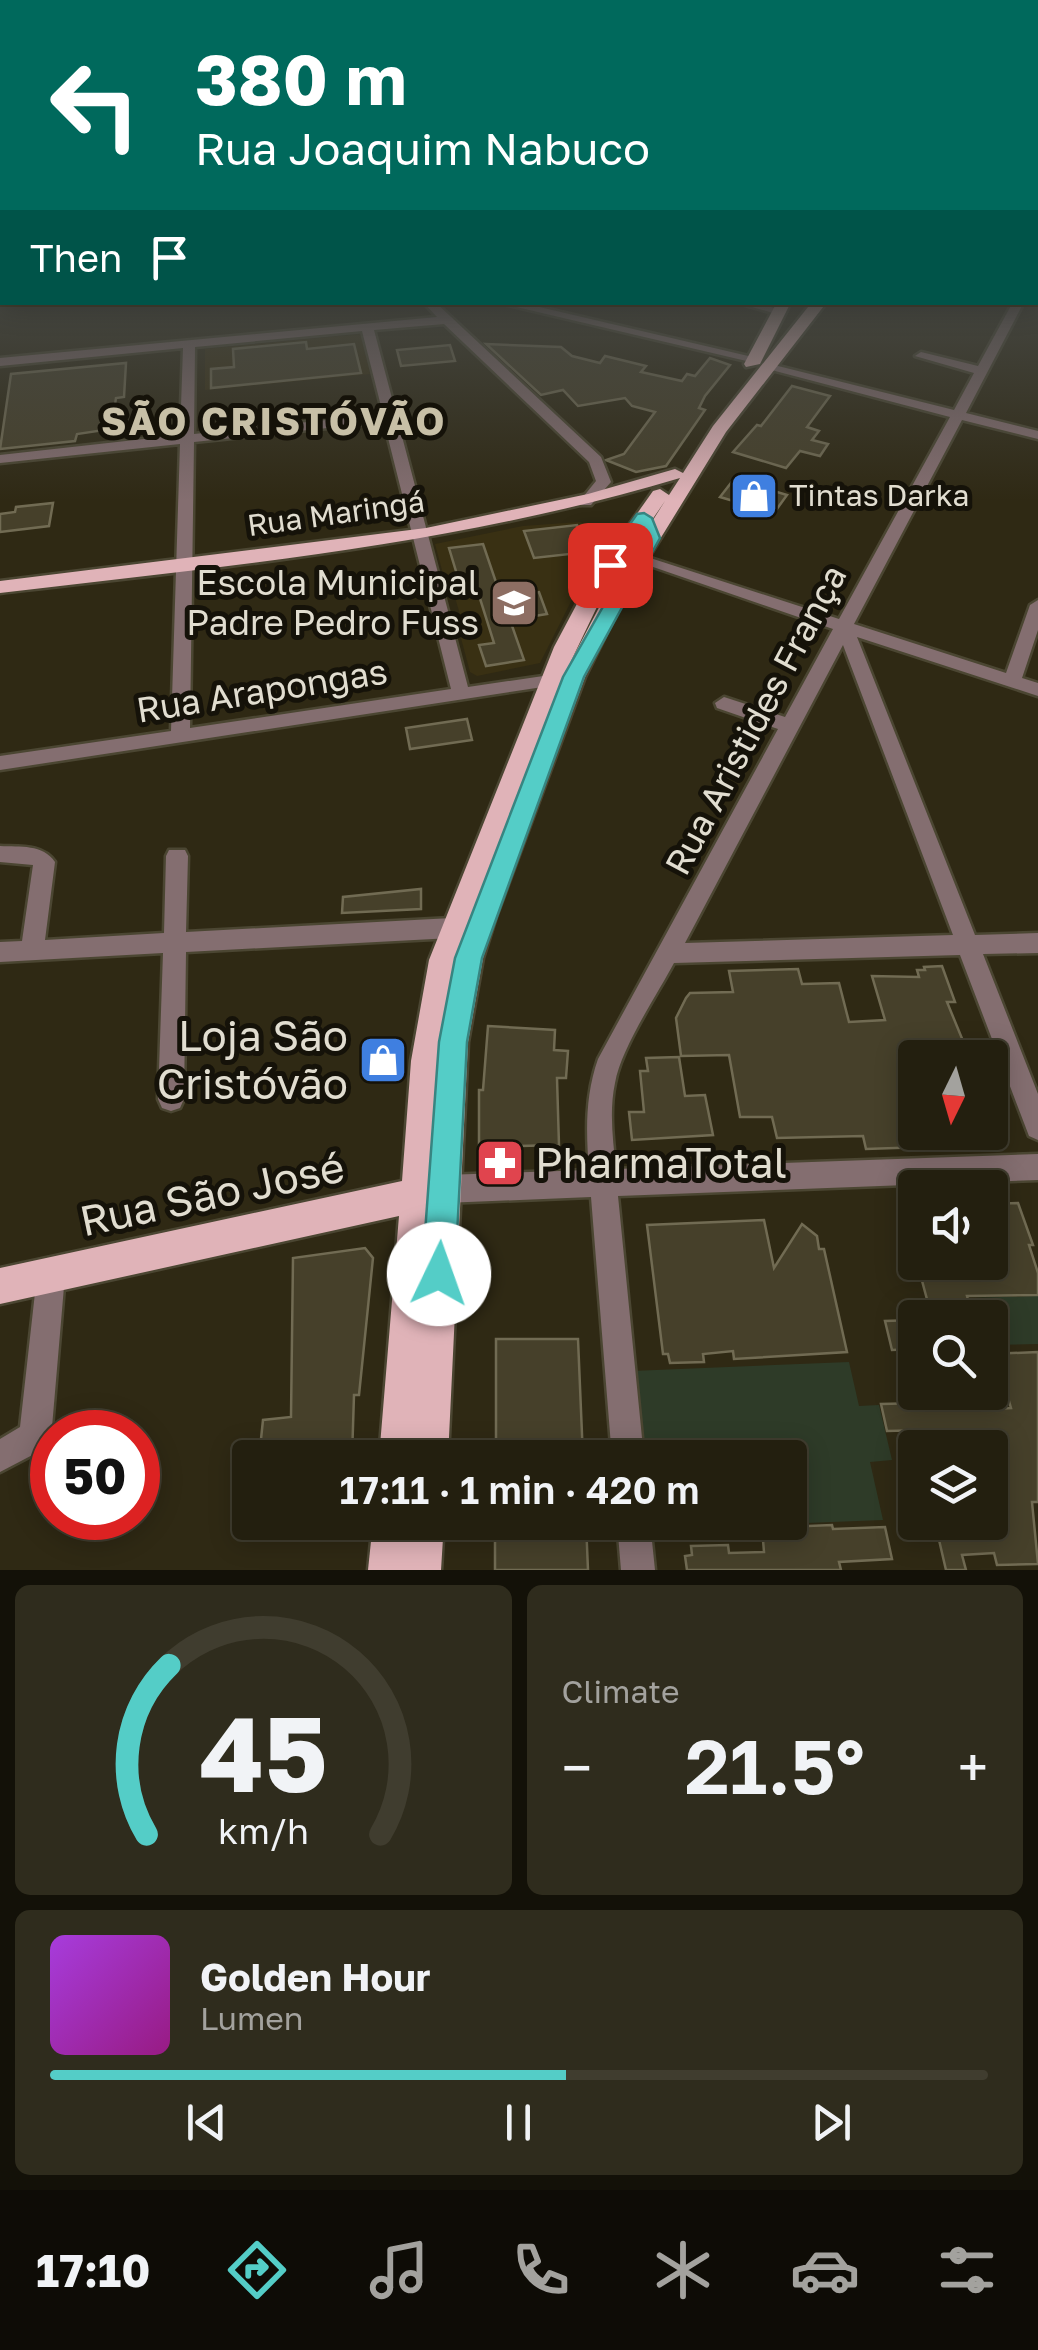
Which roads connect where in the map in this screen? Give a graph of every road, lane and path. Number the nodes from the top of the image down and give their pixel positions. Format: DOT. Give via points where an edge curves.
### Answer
graph roads {
  1 [pos="81,354"];
  2 [pos="189,354"];
  3 [pos="375,354"];
  4 [pos="486,354"];
  5 [pos="724,354"];
  6 [pos="764,354"];
  7 [pos="769,354"];
  8 [pos="991,354"];
  9 [pos="921,356"];
  10 [pos="0,362"];
  11 [pos="761,363"];
  12 [pos="982,371"];
  13 [pos="958,415"];
  14 [pos="390,417"];
  15 [pos="1038,435"];
  16 [pos="187,439"];
  17 [pos="0,459"];
  18 [pos="675,474"];
  19 [pos="586,502"];
  20 [pos="647,528"];
  21 [pos="420,534"];
  22 [pos="638,558"];
  23 [pos="184,564"];
  24 [pos="0,586"];
  25 [pos="1038,605"];
  26 [pos="844,626"];
  27 [pos="562,679"];
  28 [pos="1012,682"];
  29 [pos="1038,690"];
  30 [pos="461,694"];
  31 [pos="724,703"];
  32 [pos="790,726"];
  33 [pos="180,736"];
  34 [pos="102,748"];
  35 [pos="0,752"];
  36 [pos="0,763"];
  37 [pos="0,774"];
  38 [pos="0,854"];
  39 [pos="176,856"];
  40 [pos="452,928"];
  41 [pos="174,943"];
  42 [pos="1038,943"];
  43 [pos="967,945"];
  44 [pos="32,950"];
  45 [pos="0,952"];
  46 [pos="667,954"];
  47 [pos="170,1099"];
  48 [pos="1038,1127"];
  49 [pos="1038,1166"];
  50 [pos="602,1183"];
  51 [pos="430,1192"];
  52 [pos="51,1275"];
  53 [pos="0,1286"];
  54 [pos="400,1440"];
  55 [pos="428,1440"];
  56 [pos="626,1440"];
  57 [pos="0,1456"];
  58 [pos="392,1540"];
  59 [pos="422,1540"];
  60 [pos="636,1540"];
  61 [pos="389,1570"];
  62 [pos="420,1570"];
  63 [pos="638,1570"];
  1 -- 10 [label="street"];
  2 -- 16 [label="street"];
  3 -- 14 [label="street"];
  4 -- 19 [label="street" via="596,460 604,482"];
  5 -- 11 [label="street"];
  6 -- 11 [label="main road"];
  7 -- 11 [label="main road"];
  8 -- 12 [label="street, Rua Aristides França"];
  9 -- 12 [label="street"];
  11 -- 13 [label="street"];
  11 -- 18 [label="main road"];
  11 -- 20 [label="main road"];
  12 -- 13 [label="street, Rua Aristides França"];
  13 -- 15 [label="street"];
  13 -- 26 [label="street, Rua Aristides França"];
  14 -- 16 [label="street"];
  14 -- 21 [label="street"];
  16 -- 17 [label="street"];
  16 -- 23 [label="street"];
  18 -- 19 [label="main road, Rua Maringá"];
  18 -- 20 [label="main road"];
  19 -- 20 [label="main road" via="621,506"];
  19 -- 21 [label="main road, Rua Maringá"];
  20 -- 22 [label="main road"];
  20 -- 27 [label="main road" via="592,594"];
  21 -- 23 [label="main road, Rua Maringá"];
  21 -- 30 [label="street"];
  22 -- 26 [label="street"];
  22 -- 27 [label="main road"];
  23 -- 24 [label="main road, Rua Maringá"];
  23 -- 33 [label="street"];
  25 -- 28 [label="street"];
  26 -- 28 [label="street"];
  26 -- 32 [label="street, Rua Aristides França"];
  26 -- 43 [label="street"];
  27 -- 30 [label="street, Rua Arapongas"];
  27 -- 40 [label="main road"];
  27 -- 51 [label="main road" via="468,958"];
  28 -- 29 [label="street"];
  30 -- 33 [label="street, Rua Arapongas"];
  31 -- 32 [label="street"];
  32 -- 46 [label="street, Rua Aristides França"];
  33 -- 34 [label="street, Rua Arapongas"];
  34 -- 35 [label="street, Rua Arapongas" via="102,736"];
  34 -- 36 [label="street, Rua Arapongas"];
  34 -- 37 [label="street, Rua Arapongas" via="100,759"];
  38 -- 44 [label="street" via="44,862"];
  39 -- 41 [label="street"];
  40 -- 41 [label="street"];
  40 -- 51 [label="main road" via="431,1025"];
  41 -- 44 [label="street"];
  41 -- 47 [label="street"];
  42 -- 43 [label="street"];
  43 -- 46 [label="street"];
  43 -- 48 [label="street"];
  44 -- 45 [label="street"];
  46 -- 50 [label="street, Rua Aristides França" via="602,1083"];
  49 -- 50 [label="street"];
  50 -- 51 [label="street"];
  50 -- 56 [label="street, Rua Aristides França"];
  51 -- 52 [label="main road, Rua São José"];
  51 -- 54 [label="main road"];
  51 -- 55 [label="main road"];
  52 -- 53 [label="main road, Rua São José"];
  52 -- 57 [label="street" via="36,1426 31,1439"];
  58 -- 61 [label="main road"];
  59 -- 62 [label="main road"];
  60 -- 63 [label="street"];
}
